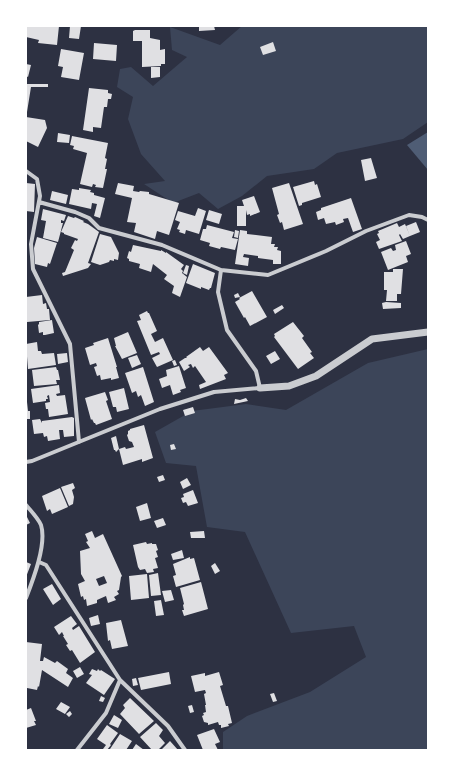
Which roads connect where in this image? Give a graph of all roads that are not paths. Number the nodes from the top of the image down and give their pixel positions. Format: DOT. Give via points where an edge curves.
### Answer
graph roads {
  1 [pos="26,171"];
  2 [pos="39,202"];
  3 [pos="428,220"];
  4 [pos="221,270"];
  5 [pos="428,332"];
  6 [pos="260,388"];
  7 [pos="79,442"];
  8 [pos="26,462"];
  9 [pos="26,504"];
  10 [pos="39,562"];
  11 [pos="26,598"];
  12 [pos="120,680"];
  13 [pos="77,750"];
  14 [pos="185,750"];
  1 -- 2 [label="street" via="37,179"];
  2 -- 4 [label="street" via="89,218 99,228 162,245"];
  2 -- 7 [label="street" via="31,244 33,269 70,344"];
  3 -- 4 [label="street" via="409,215 366,231 268,275"];
  4 -- 6 [label="street" via="218,292 227,330 256,371"];
  5 -- 6 [label="street" via="372,339 316,376 289,386"];
  6 -- 7 [label="street" via="214,392 160,409"];
  7 -- 8 [label="street"];
  9 -- 10 [label="street" via="40,524 42,536"];
  10 -- 11 [label="street"];
  10 -- 12 [label="street" via="46,565"];
  12 -- 13 [label="street" via="106,713"];
  12 -- 14 [label="street" via="168,726"];
}
